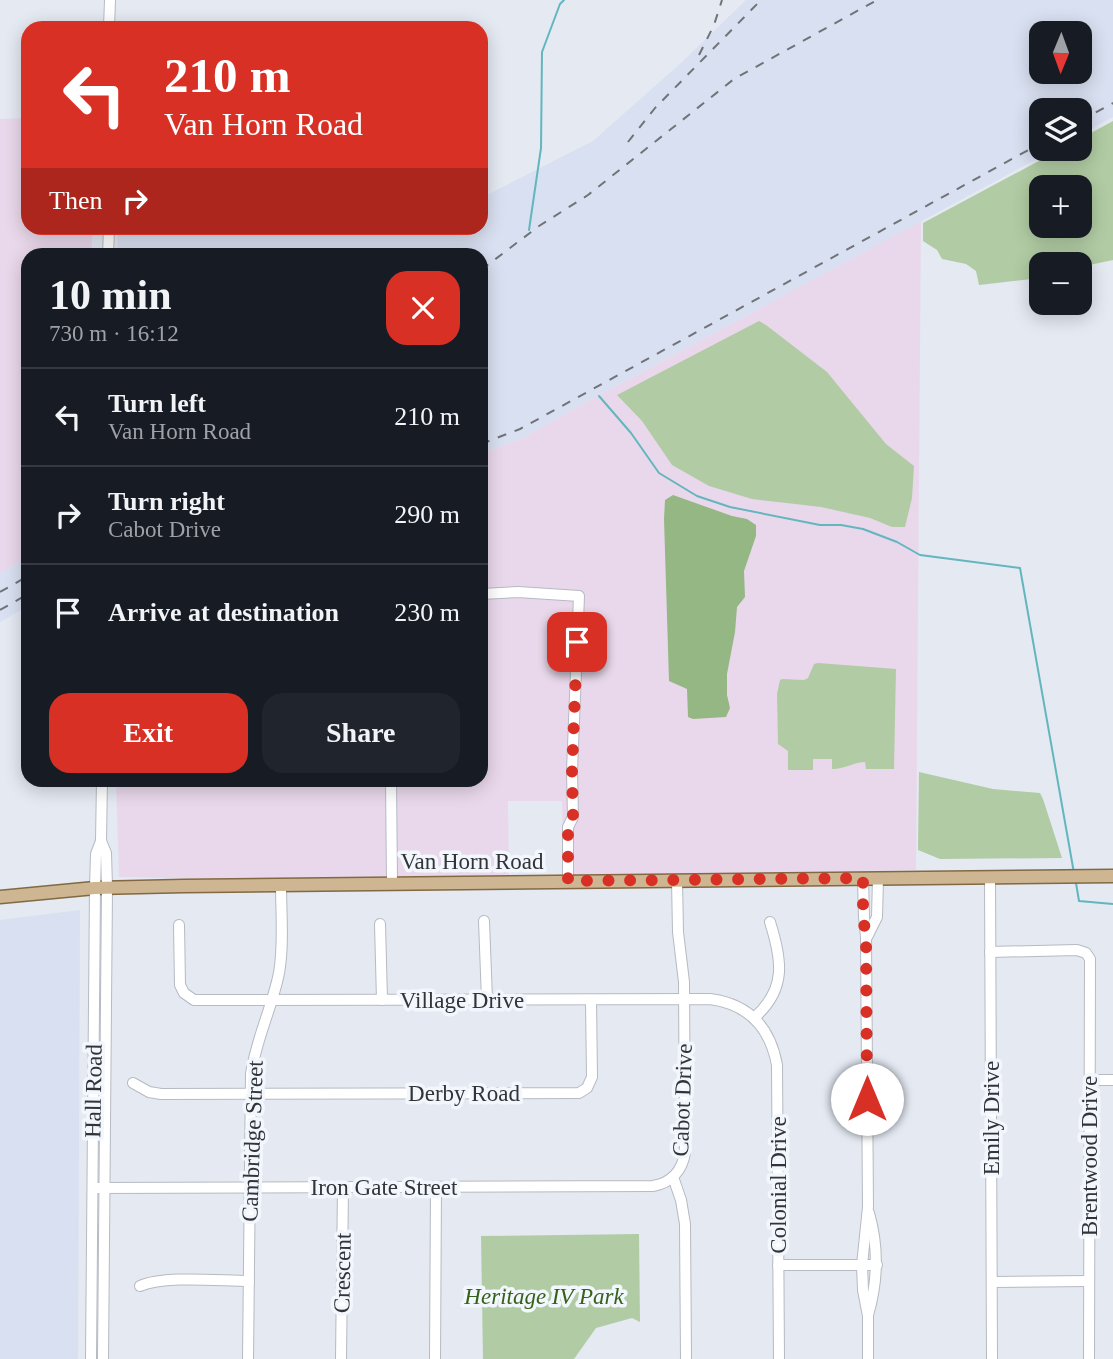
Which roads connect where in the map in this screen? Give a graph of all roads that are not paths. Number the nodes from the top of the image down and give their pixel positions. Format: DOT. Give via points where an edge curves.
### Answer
graph roads {
  1 [pos="110,0"];
  2 [pos="109,21"];
  3 [pos="488,594"];
  4 [pos="102,787"];
  5 [pos="391,787"];
  6 [pos="1113,876"];
  7 [pos="990,877"];
  8 [pos="863,878"];
  9 [pos="878,878"];
  10 [pos="677,880"];
  11 [pos="568,881"];
  12 [pos="392,882"];
  13 [pos="281,884"];
  14 [pos="101,888"];
  15 [pos="0,897"];
  16 [pos="484,921"];
  17 [pos="770,922"];
  18 [pos="380,923"];
  19 [pos="179,925"];
  20 [pos="866,937"];
  21 [pos="990,952"];
  22 [pos="684,999"];
  23 [pos="382,1000"];
  24 [pos="487,1000"];
  25 [pos="591,1000"];
  26 [pos="271,1001"];
  27 [pos="754,1018"];
  28 [pos="1088,1080"];
  29 [pos="1113,1080"];
  30 [pos="133,1083"];
  31 [pos="250,1094"];
  32 [pos="93,1129"];
  33 [pos="105,1129"];
  34 [pos="673,1177"];
  35 [pos="436,1186"];
  36 [pos="250,1187"];
  37 [pos="343,1187"];
  38 [pos="93,1188"];
  39 [pos="104,1188"];
  40 [pos="868,1207"];
  41 [pos="778,1265"];
  42 [pos="862,1265"];
  43 [pos="877,1265"];
  44 [pos="249,1282"];
  45 [pos="992,1282"];
  46 [pos="1089,1282"];
  47 [pos="140,1286"];
  48 [pos="868,1316"];
  49 [pos="91,1342"];
  50 [pos="103,1342"];
  51 [pos="91,1359"];
  52 [pos="103,1359"];
  53 [pos="248,1359"];
  54 [pos="341,1359"];
  55 [pos="435,1359"];
  56 [pos="686,1359"];
  57 [pos="779,1359"];
  58 [pos="868,1359"];
  59 [pos="992,1359"];
  60 [pos="1089,1359"];
  1 -- 2 [label="street"];
  3 -- 11 [label="street" via="579,596"];
  4 -- 14 [label="street, Hall Road" via="101,841 96,854"];
  5 -- 12 [label="street"];
  6 -- 7 [label="main road, Van Horn Road"];
  7 -- 9 [label="main road, Van Horn Road"];
  7 -- 21 [label="street, Emily Drive"];
  8 -- 9 [label="main road, Van Horn Road"];
  8 -- 10 [label="main road, Van Horn Road"];
  8 -- 20 [label="street"];
  9 -- 20 [label="street" via="877,918"];
  10 -- 11 [label="main road, Van Horn Road"];
  10 -- 22 [label="street, Cabot Drive"];
  11 -- 12 [label="main road, Van Horn Road"];
  12 -- 13 [label="main road, Van Horn Road"];
  13 -- 14 [label="main road, Van Horn Road"];
  13 -- 26 [label="street, Cambridge Street" via="281,962"];
  14 -- 15 [label="main road, Van Horn Road"];
  14 -- 32 [label="street, Hall Road"];
  14 -- 33 [label="street, Hall Road"];
  16 -- 24 [label="street"];
  17 -- 27 [label="street" via="780,968 772,997"];
  18 -- 23 [label="street"];
  19 -- 26 [label="street, Village Drive" via="184,993 194,1000"];
  20 -- 40 [label="street"];
  21 -- 28 [label="street, Brentwood Drive" via="1077,950 1087,955 1091,963"];
  21 -- 45 [label="street, Emily Drive"];
  22 -- 25 [label="street, Village Drive"];
  22 -- 27 [label="street, Village Drive" via="724,1002"];
  22 -- 34 [label="street, Cabot Drive" via="685,1153"];
  23 -- 24 [label="street, Village Drive"];
  23 -- 26 [label="street, Village Drive"];
  24 -- 25 [label="street, Village Drive"];
  25 -- 31 [label="street, Derby Road" via="592,1077 579,1093"];
  26 -- 31 [label="street, Cambridge Street" via="253,1058"];
  27 -- 41 [label="street, Colonial Drive" via="770,1039 777,1065"];
  28 -- 29 [label="street"];
  28 -- 46 [label="street, Brentwood Drive"];
  30 -- 31 [label="street" via="161,1094"];
  31 -- 36 [label="street, Cambridge Street"];
  32 -- 33 [label="street"];
  32 -- 38 [label="street, Hall Road"];
  33 -- 39 [label="street, Hall Road"];
  34 -- 35 [label="street, Iron Gate Street" via="653,1186"];
  34 -- 56 [label="street, Cabot Drive" via="685,1224"];
  35 -- 37 [label="street, Iron Gate Street"];
  35 -- 55 [label="street"];
  36 -- 37 [label="street, Iron Gate Street"];
  36 -- 39 [label="street, Iron Gate Street"];
  36 -- 44 [label="street, Cambridge Street"];
  37 -- 54 [label="street, Crescent"];
  38 -- 39 [label="street, Iron Gate Street"];
  38 -- 49 [label="street, Hall Road"];
  39 -- 50 [label="street, Hall Road"];
  40 -- 42 [label="street"];
  40 -- 43 [label="street"];
  41 -- 42 [label="street"];
  41 -- 57 [label="street, Colonial Drive"];
  42 -- 43 [label="street"];
  42 -- 48 [label="street"];
  43 -- 48 [label="street"];
  44 -- 47 [label="street" via="167,1281"];
  44 -- 53 [label="street, Cambridge Street"];
  45 -- 46 [label="street"];
  45 -- 59 [label="street, Emily Drive"];
  46 -- 60 [label="street, Brentwood Drive"];
  48 -- 58 [label="street"];
  49 -- 50 [label="street"];
  49 -- 51 [label="street, Hall Road"];
  50 -- 52 [label="street, Hall Road"];
}
